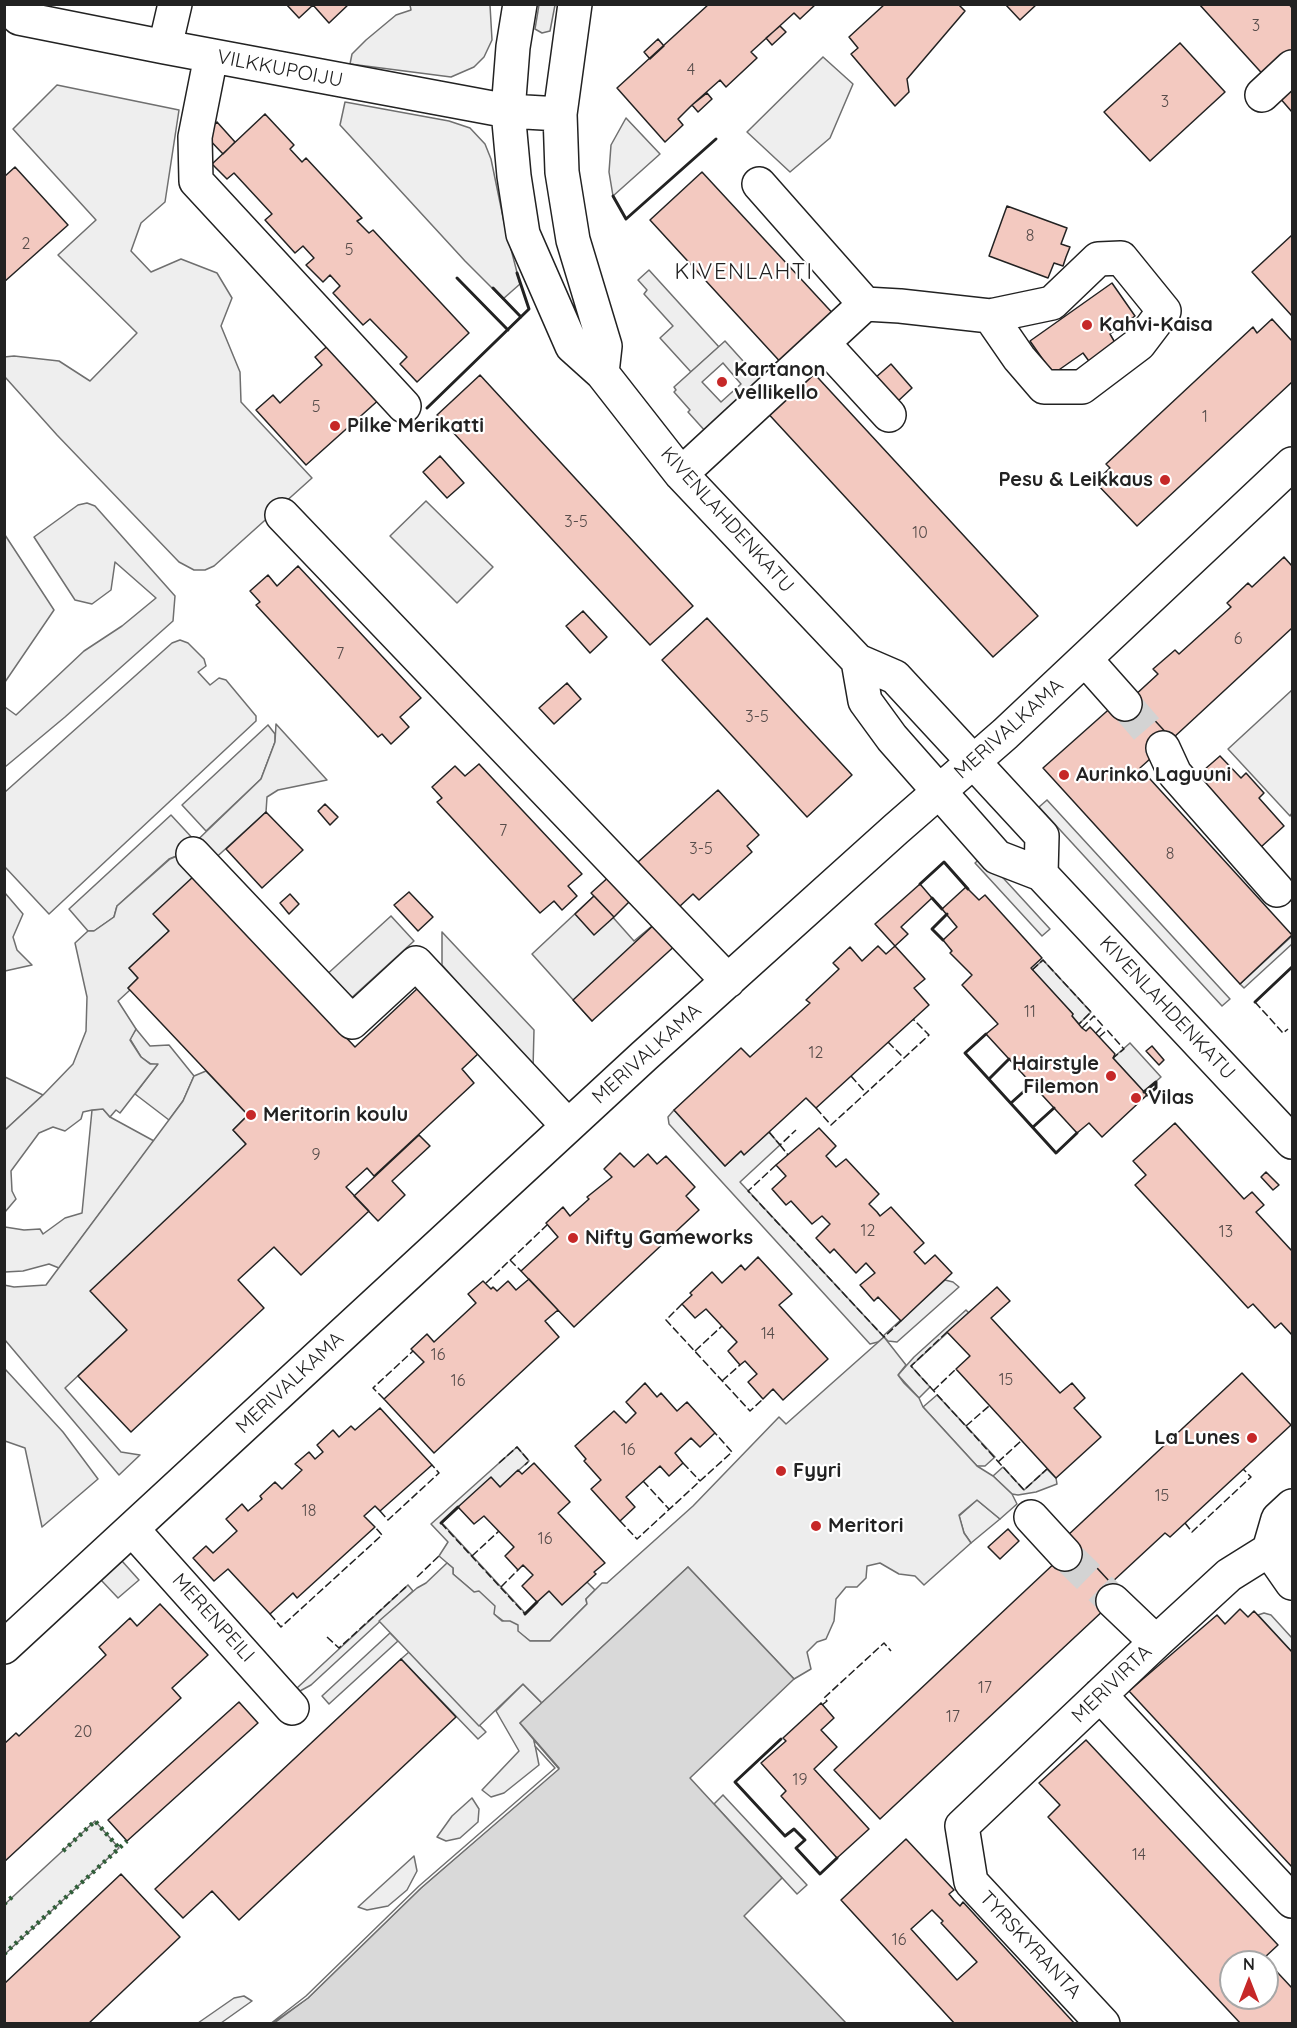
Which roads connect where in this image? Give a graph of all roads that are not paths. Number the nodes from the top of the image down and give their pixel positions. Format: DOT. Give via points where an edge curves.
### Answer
graph roads {
  1 [pos="176,4"];
  2 [pos="520,4"];
  3 [pos="575,4"];
  4 [pos="10,19"];
  5 [pos="165,47"];
  6 [pos="211,56"];
  7 [pos="1293,67"];
  8 [pos="1262,95"];
  9 [pos="508,111"];
  10 [pos="560,114"];
  11 [pos="759,184"];
  12 [pos="866,304"];
  13 [pos="990,316"];
  14 [pos="823,343"];
  15 [pos="602,373"];
  16 [pos="404,406"];
  17 [pos="889,415"];
  18 [pos="1293,464"];
  19 [pos="681,474"];
  20 [pos="282,515"];
  21 [pos="1085,659"];
  22 [pos="858,661"];
  23 [pos="1125,704"];
  24 [pos="1162,748"];
  25 [pos="974,762"];
  26 [pos="940,792"];
  27 [pos="193,854"];
  28 [pos="1041,874"];
  29 [pos="1277,890"];
  30 [pos="728,981"];
  31 [pos="568,1126"];
  32 [pos="1293,1142"];
  33 [pos="1293,1506"];
  34 [pos="1030,1517"];
  35 [pos="132,1529"];
  36 [pos="1281,1547"];
  37 [pos="1065,1554"];
  38 [pos="1293,1583"];
  39 [pos="1113,1601"];
  40 [pos="6,1642"];
  41 [pos="1156,1642"];
  42 [pos="1100,1695"];
  43 [pos="292,1708"];
  44 [pos="962,1826"];
  45 [pos="1293,1901"];
  46 [pos="1103,2024"];
  1 -- 5 [label="street"];
  2 -- 9 [label="street, KIVENLAHDENKATU"];
  3 -- 10 [label="street"];
  4 -- 5 [label="street, VILKKUPOIJU"];
  5 -- 6 [label="street, VILKKUPOIJU"];
  6 -- 9 [label="street, VILKKUPOIJU"];
  6 -- 16 [label="street" via="195,137 196,181"];
  7 -- 8 [label="street"];
  9 -- 10 [label="street, VILKKUPOIJU"];
  9 -- 15 [label="street, KIVENLAHDENKATU" via="523,234 572,346"];
  10 -- 15 [label="street" via="562,172 573,240 605,346"];
  11 -- 12 [label="street"];
  12 -- 13 [label="street"];
  12 -- 14 [label="street"];
  13 -- 13 [label="street" via="1044,387 1082,387 1138,344 1164,311 1121,258 1098,259 1052,303"];
  14 -- 17 [label="street"];
  14 -- 19 [label="street"];
  15 -- 19 [label="street, KIVENLAHDENKATU"];
  18 -- 21 [label="street, MERIVALKAMA"];
  19 -- 22 [label="street, KIVENLAHDENKATU"];
  20 -- 30 [label="street"];
  21 -- 23 [label="street"];
  21 -- 25 [label="street, MERIVALKAMA"];
  22 -- 25 [label="street, KIVENLAHDENKATU" via="895,677"];
  22 -- 26 [label="street, KIVENLAHDENKATU" via="865,701"];
  24 -- 29 [label="street" via="1175,774"];
  25 -- 26 [label="street, MERIVALKAMA"];
  25 -- 28 [label="street, KIVENLAHDENKATU" via="1042,836"];
  26 -- 28 [label="street, KIVENLAHDENKATU" via="997,857"];
  26 -- 30 [label="street, MERIVALKAMA"];
  27 -- 31 [label="street" via="352,1022 416,963"];
  28 -- 32 [label="street, KIVENLAHDENKATU"];
  30 -- 31 [label="street, MERIVALKAMA"];
  31 -- 35 [label="street, MERIVALKAMA"];
  33 -- 36 [label="street" via="1278,1519"];
  34 -- 37 [label="street"];
  35 -- 40 [label="street, MERIVALKAMA"];
  35 -- 43 [label="street, MERENPEILI"];
  36 -- 38 [label="street"];
  36 -- 41 [label="street, MERIVIRTA" via="1229,1575"];
  39 -- 41 [label="street"];
  41 -- 42 [label="street, MERIVIRTA"];
  42 -- 44 [label="street, MERIVIRTA"];
  42 -- 45 [label="street" via="1175,1757"];
  44 -- 46 [label="street, TYRSKYRANTA" via="971,1882"];
}
